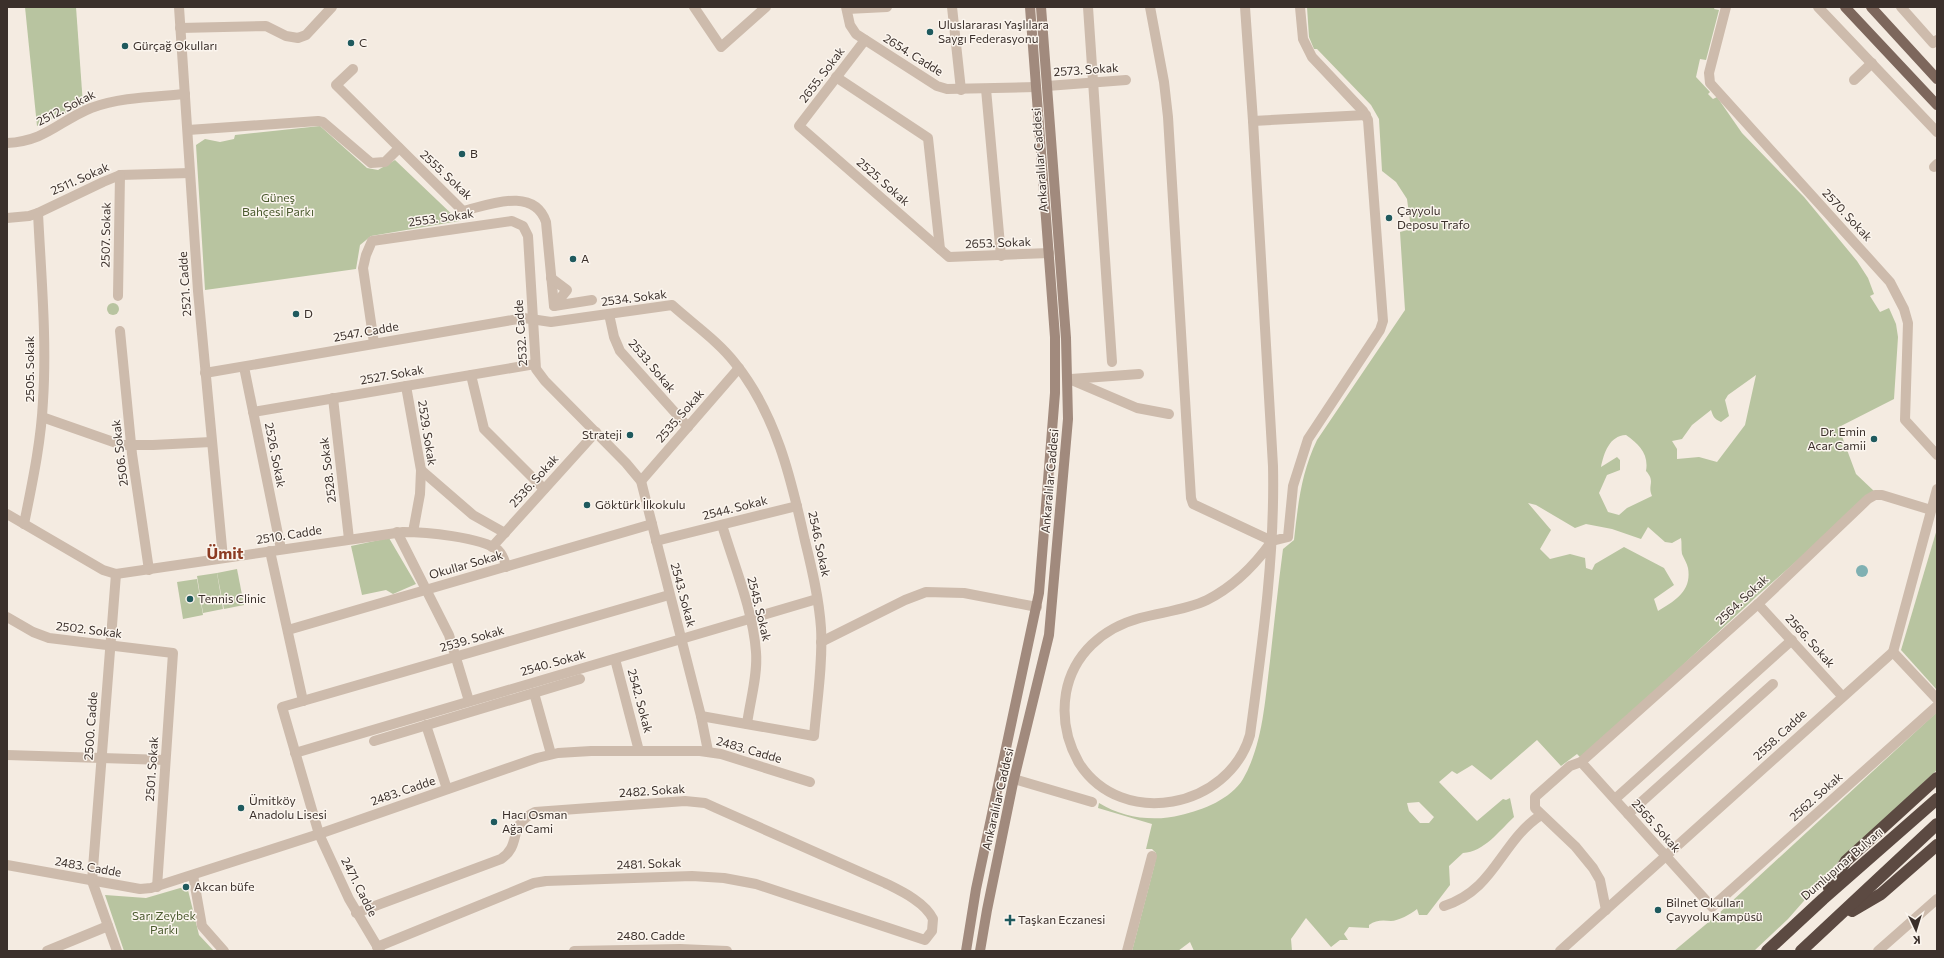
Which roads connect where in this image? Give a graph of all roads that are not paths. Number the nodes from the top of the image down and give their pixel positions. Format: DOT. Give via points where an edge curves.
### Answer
graph roads {
  1 [pos="179,7"];
  2 [pos="332,7"];
  3 [pos="694,7"];
  4 [pos="766,7"];
  5 [pos="887,7"];
  6 [pos="952,7"];
  7 [pos="1030,7"];
  8 [pos="1041,7"];
  9 [pos="1088,7"];
  10 [pos="1150,7"];
  11 [pos="1245,7"];
  12 [pos="1300,7"];
  13 [pos="1726,7"];
  14 [pos="1818,7"];
  15 [pos="1845,7"];
  16 [pos="1871,7"];
  17 [pos="1901,7"];
  18 [pos="846,8"];
  19 [pos="180,28"];
  20 [pos="865,40"];
  21 [pos="1937,40"];
  22 [pos="1872,63"];
  23 [pos="353,69"];
  24 [pos="836,77"];
  25 [pos="1937,79"];
  26 [pos="1126,80"];
  27 [pos="1854,80"];
  28 [pos="1093,82"];
  29 [pos="1047,86"];
  30 [pos="1036,87"];
  31 [pos="986,89"];
  32 [pos="962,90"];
  33 [pos="185,94"];
  34 [pos="1937,106"];
  35 [pos="1366,115"];
  36 [pos="1253,121"];
  37 [pos="799,126"];
  38 [pos="188,130"];
  39 [pos="1937,132"];
  40 [pos="7,143"];
  41 [pos="399,148"];
  42 [pos="190,173"];
  43 [pos="120,176"];
  44 [pos="38,213"];
  45 [pos="7,218"];
  46 [pos="512,221"];
  47 [pos="940,249"];
  48 [pos="1049,254"];
  49 [pos="1001,256"];
  50 [pos="949,258"];
  51 [pos="118,296"];
  52 [pos="592,300"];
  53 [pos="609,314"];
  54 [pos="532,319"];
  55 [pos="120,331"];
  56 [pos="374,343"];
  57 [pos="1112,362"];
  58 [pos="534,364"];
  59 [pos="244,367"];
  60 [pos="739,368"];
  61 [pos="205,374"];
  62 [pos="1139,374"];
  63 [pos="471,375"];
  64 [pos="1069,379"];
  65 [pos="406,386"];
  66 [pos="333,398"];
  67 [pos="253,412"];
  68 [pos="1169,414"];
  69 [pos="42,417"];
  70 [pos="688,428"];
  71 [pos="596,432"];
  72 [pos="211,442"];
  73 [pos="131,446"];
  74 [pos="1937,454"];
  75 [pos="421,470"];
  76 [pos="641,481"];
  77 [pos="544,489"];
  78 [pos="1937,489"];
  79 [pos="797,506"];
  80 [pos="1931,510"];
  81 [pos="7,514"];
  82 [pos="24,524"];
  83 [pos="652,524"];
  84 [pos="722,525"];
  85 [pos="397,532"];
  86 [pos="413,532"];
  87 [pos="505,533"];
  88 [pos="349,539"];
  89 [pos="656,541"];
  90 [pos="1272,542"];
  91 [pos="492,547"];
  92 [pos="281,549"];
  93 [pos="270,550"];
  94 [pos="223,558"];
  95 [pos="506,567"];
  96 [pos="149,570"];
  97 [pos="116,574"];
  98 [pos="426,590"];
  99 [pos="670,595"];
  100 [pos="817,599"];
  101 [pos="1758,604"];
  102 [pos="1036,607"];
  103 [pos="1052,610"];
  104 [pos="7,617"];
  105 [pos="750,618"];
  106 [pos="288,630"];
  107 [pos="681,639"];
  108 [pos="1792,640"];
  109 [pos="821,642"];
  110 [pos="110,646"];
  111 [pos="1893,652"];
  112 [pos="172,653"];
  113 [pos="456,657"];
  114 [pos="615,658"];
  115 [pos="580,680"];
  116 [pos="1772,684"];
  117 [pos="504,691"];
  118 [pos="534,693"];
  119 [pos="1842,696"];
  120 [pos="1937,699"];
  121 [pos="303,701"];
  122 [pos="469,701"];
  123 [pos="507,701"];
  124 [pos="1937,706"];
  125 [pos="701,716"];
  126 [pos="747,724"];
  127 [pos="426,725"];
  128 [pos="374,741"];
  129 [pos="639,751"];
  130 [pos="708,751"];
  131 [pos="295,753"];
  132 [pos="551,754"];
  133 [pos="7,755"];
  134 [pos="102,758"];
  135 [pos="166,760"];
  136 [pos="1581,762"];
  137 [pos="1937,778"];
  138 [pos="1014,779"];
  139 [pos="810,782"];
  140 [pos="447,789"];
  141 [pos="1615,799"];
  142 [pos="1937,799"];
  143 [pos="1092,802"];
  144 [pos="1628,814"];
  145 [pos="1541,815"];
  146 [pos="1937,824"];
  147 [pos="320,834"];
  148 [pos="1937,845"];
  149 [pos="1152,856"];
  150 [pos="1666,856"];
  151 [pos="7,865"];
  152 [pos="193,875"];
  153 [pos="92,881"];
  154 [pos="157,887"];
  155 [pos="976,889"];
  156 [pos="991,891"];
  157 [pos="1937,898"];
  158 [pos="1823,899"];
  159 [pos="1444,906"];
  160 [pos="1712,907"];
  161 [pos="1606,910"];
  162 [pos="356,913"];
  163 [pos="1835,920"];
  164 [pos="108,926"];
  165 [pos="925,940"];
  166 [pos="378,949"];
  167 [pos="47,951"];
  168 [pos="117,951"];
  169 [pos="224,951"];
  170 [pos="574,951"];
  171 [pos="727,951"];
  172 [pos="966,951"];
  173 [pos="980,951"];
  174 [pos="1127,951"];
  175 [pos="1560,951"];
  176 [pos="1767,951"];
  177 [pos="1801,951"];
  178 [pos="1878,951"];
  1 -- 19 [label="street, 2521. Cadde"];
  2 -- 19 [label="street" via="306,35 298,38 286,36 266,26"];
  3 -- 4 [label="street" via="721,47"];
  5 -- 18 [label="street"];
  6 -- 32 [label="street"];
  7 -- 30 [label="main road, Ankaralılar Caddesi"];
  8 -- 29 [label="main road, Ankaralılar Caddesi"];
  9 -- 28 [label="street"];
  10 -- 90 [label="street" via="1168,117 1191,498 1193,504"];
  11 -- 36 [label="street"];
  12 -- 35 [label="street" via="1303,39 1312,57"];
  13 -- 74 [label="street, 2570. Sokak" via="1709,73 1710,83 1890,282 1908,322 1905,420"];
  14 -- 22 [label="street"];
  15 -- 34 [label="main road"];
  16 -- 25 [label="main road"];
  17 -- 21 [label="street" via="1933,43"];
  18 -- 20 [label="street, 2654. Cadde" via="853,31"];
  19 -- 33 [label="street, 2521. Cadde"];
  20 -- 24 [label="street, 2655. Sokak"];
  20 -- 32 [label="street, 2654. Cadde" via="937,86"];
  22 -- 27 [label="street"];
  22 -- 39 [label="street"];
  23 -- 41 [label="street, 2555. Sokak" via="336,85"];
  24 -- 37 [label="street, 2655. Sokak"];
  24 -- 47 [label="street" via="928,138"];
  26 -- 28 [label="street, 2573. Sokak"];
  28 -- 29 [label="street, 2573. Sokak"];
  28 -- 57 [label="street"];
  29 -- 30 [label="main road"];
  29 -- 64 [label="main road, Ankaralılar Caddesi"];
  30 -- 31 [label="street, 2654. Cadde"];
  30 -- 48 [label="main road, Ankaralılar Caddesi"];
  31 -- 32 [label="street, 2654. Cadde"];
  31 -- 49 [label="street"];
  33 -- 38 [label="street, 2521. Cadde"];
  33 -- 40 [label="street, 2512. Sokak" via="109,102 89,109 38,137"];
  35 -- 36 [label="street"];
  35 -- 90 [label="street" via="1369,124 1383,321 1380,330 1308,439 1293,486 1288,537"];
  36 -- 90 [label="street" via="1273,466"];
  37 -- 47 [label="street, 2525. Sokak"];
  38 -- 41 [label="street" via="318,121 323,122 371,163 386,162"];
  38 -- 42 [label="street, 2521. Cadde"];
  41 -- 52 [label="street, 2555. Sokak" via="463,211 517,200 528,202 538,209 546,222 554,306"];
  42 -- 43 [label="street, 2511. Sokak"];
  42 -- 61 [label="street, 2521. Cadde"];
  43 -- 44 [label="street, 2511. Sokak"];
  43 -- 51 [label="street, 2507. Sokak"];
  44 -- 45 [label="street, 2511. Sokak"];
  44 -- 69 [label="street, 2505. Sokak" via="43,337"];
  46 -- 54 [label="street, 2532. Cadde" via="523,226 528,236"];
  46 -- 56 [label="street, 2553. Sokak" via="372,241 364,268"];
  47 -- 50 [label="street, 2525. Sokak"];
  48 -- 49 [label="street, 2653. Sokak"];
  48 -- 102 [label="main road, Ankaralılar Caddesi" via="1056,384 1041,575"];
  49 -- 50 [label="street, 2653. Sokak"];
  53 -- 54 [label="street, 2534. Sokak" via="551,322"];
  53 -- 60 [label="street, 2534. Sokak" via="672,305 727,353"];
  53 -- 70 [label="street, 2533. Sokak" via="620,351"];
  54 -- 56 [label="street, 2547. Cadde" via="524,318"];
  54 -- 58 [label="street, 2532. Cadde"];
  55 -- 73 [label="street, 2506. Sokak"];
  56 -- 59 [label="street, 2547. Cadde"];
  58 -- 63 [label="street, 2527. Sokak"];
  58 -- 71 [label="street, 2532. Cadde" via="541,377"];
  59 -- 61 [label="street, 2547. Cadde"];
  59 -- 67 [label="street, 2526. Sokak"];
  60 -- 70 [label="street, 2535. Sokak"];
  60 -- 79 [label="street, 2546. Sokak" via="757,395 776,436"];
  61 -- 72 [label="street, 2521. Cadde"];
  62 -- 64 [label="street"];
  63 -- 65 [label="street, 2527. Sokak"];
  63 -- 77 [label="street" via="484,429"];
  64 -- 68 [label="street" via="1137,408"];
  64 -- 103 [label="main road, Ankaralılar Caddesi"];
  65 -- 66 [label="street, 2527. Sokak"];
  65 -- 75 [label="street, 2529. Sokak"];
  66 -- 67 [label="street, 2527. Sokak"];
  66 -- 88 [label="street, 2528. Sokak"];
  67 -- 92 [label="street, 2526. Sokak"];
  69 -- 73 [label="street" via="112,442"];
  69 -- 82 [label="street, 2505. Sokak"];
  70 -- 76 [label="street, 2535. Sokak"];
  71 -- 76 [label="street, 2532. Cadde"];
  71 -- 77 [label="street, 2536. Sokak"];
  72 -- 73 [label="street"];
  72 -- 94 [label="street, 2521. Cadde"];
  73 -- 96 [label="street, 2506. Sokak"];
  75 -- 86 [label="street, 2529. Sokak" via="420,494"];
  75 -- 87 [label="street" via="473,515"];
  76 -- 83 [label="street, 2543. Sokak"];
  77 -- 87 [label="street, 2536. Sokak"];
  78 -- 80 [label="street"];
  79 -- 84 [label="street, 2544. Sokak"];
  79 -- 100 [label="street, 2546. Sokak"];
  80 -- 101 [label="street, 2564. Sokak" via="1882,495 1872,496"];
  80 -- 111 [label="street"];
  81 -- 82 [label="street, 2510. Cadde"];
  82 -- 97 [label="street, 2510. Cadde" via="103,570"];
  83 -- 89 [label="street, 2543. Sokak"];
  83 -- 95 [label="street, Okullar Sokak"];
  84 -- 89 [label="street, 2544. Sokak"];
  84 -- 105 [label="street, 2545. Sokak"];
  85 -- 86 [label="street, 2510. Cadde"];
  85 -- 88 [label="street, 2510. Cadde"];
  85 -- 98 [label="street"];
  86 -- 91 [label="street, 2510. Cadde" via="462,539"];
  87 -- 91 [label="street, 2536. Sokak"];
  88 -- 92 [label="street, 2510. Cadde"];
  89 -- 99 [label="street, 2543. Sokak"];
  90 -- 90 [label="street" via="1266,617 1250,735 1240,760 1229,773 1205,791 1164,802 1144,803 1124,798 1096,782 1080,763 1067,733 1065,712 1068,683 1090,645 1101,635 1139,618 1191,606 1213,597 1240,577"];
  91 -- 95 [label="street" via="502,554"];
  92 -- 93 [label="street, 2510. Cadde"];
  93 -- 94 [label="street, 2510. Cadde"];
  93 -- 106 [label="street"];
  94 -- 96 [label="street, 2510. Cadde"];
  95 -- 98 [label="street, Okullar Sokak"];
  96 -- 97 [label="street, 2510. Cadde"];
  97 -- 110 [label="street, 2500. Cadde"];
  98 -- 106 [label="street, Okullar Sokak"];
  98 -- 113 [label="street" via="445,625"];
  99 -- 107 [label="street, 2543. Sokak"];
  99 -- 113 [label="street, 2539. Sokak"];
  100 -- 105 [label="street, 2540. Sokak"];
  100 -- 109 [label="street, 2546. Sokak"];
  101 -- 108 [label="street, 2566. Sokak"];
  101 -- 136 [label="street, 2564. Sokak"];
  102 -- 103 [label="main road"];
  102 -- 109 [label="street" via="970,593 926,592"];
  102 -- 155 [label="main road, Ankaralılar Caddesi"];
  103 -- 138 [label="main road, Ankaralılar Caddesi" via="1046,649"];
  104 -- 110 [label="street, 2502. Sokak" via="49,638"];
  105 -- 107 [label="street, 2540. Sokak"];
  105 -- 126 [label="street, 2545. Sokak" via="756,660"];
  106 -- 121 [label="street"];
  107 -- 114 [label="street, 2540. Sokak"];
  107 -- 125 [label="street, 2543. Sokak"];
  108 -- 119 [label="street, 2566. Sokak"];
  108 -- 141 [label="street"];
  109 -- 126 [label="street, 2546. Sokak" via="814,736"];
  110 -- 112 [label="street, 2502. Sokak"];
  110 -- 134 [label="street, 2500. Cadde"];
  111 -- 119 [label="street, 2558. Cadde"];
  111 -- 120 [label="street"];
  112 -- 135 [label="street, 2501. Sokak"];
  113 -- 121 [label="street, 2539. Sokak"];
  113 -- 122 [label="street"];
  114 -- 117 [label="street, 2540. Sokak"];
  114 -- 129 [label="street, 2542. Sokak"];
  115 -- 118 [label="street"];
  116 -- 144 [label="street"];
  117 -- 122 [label="street, 2540. Sokak"];
  117 -- 123 [label="street"];
  118 -- 123 [label="street"];
  118 -- 132 [label="street"];
  119 -- 150 [label="street, 2558. Cadde"];
  121 -- 131 [label="street, 2539. Sokak" via="282,707"];
  122 -- 131 [label="street, 2540. Sokak"];
  123 -- 127 [label="street"];
  124 -- 160 [label="street, 2562. Sokak"];
  125 -- 126 [label="street"];
  125 -- 130 [label="street, 2543. Sokak"];
  127 -- 128 [label="street"];
  127 -- 140 [label="street"];
  129 -- 130 [label="street, 2483. Cadde"];
  129 -- 132 [label="street, 2483. Cadde"];
  130 -- 139 [label="street, 2483. Cadde"];
  131 -- 147 [label="street"];
  132 -- 140 [label="street, 2483. Cadde"];
  133 -- 134 [label="street"];
  134 -- 135 [label="street"];
  134 -- 153 [label="street, 2500. Cadde"];
  135 -- 154 [label="street, 2501. Sokak"];
  136 -- 141 [label="street, 2565. Sokak"];
  136 -- 145 [label="street, 2564. Sokak" via="1570,766 1535,797 1536,808"];
  137 -- 158 [label="highway" via="1846,861"];
  138 -- 143 [label="street"];
  138 -- 156 [label="main road, Ankaralılar Caddesi"];
  140 -- 147 [label="street, 2483. Cadde"];
  141 -- 144 [label="street, 2565. Sokak"];
  142 -- 158 [label="highway, Dumlupınar Bulvarı"];
  144 -- 150 [label="street, 2565. Sokak"];
  145 -- 159 [label="street" via="1518,836 1480,886 1467,896"];
  145 -- 161 [label="street" via="1575,846 1593,868 1600,880"];
  146 -- 163 [label="highway"];
  147 -- 152 [label="street, 2483. Cadde"];
  147 -- 162 [label="street, 2471. Cadde"];
  148 -- 163 [label="highway" via="1881,894"];
  149 -- 174 [label="street"];
  150 -- 160 [label="street, 2565. Sokak"];
  150 -- 161 [label="street, 2558. Cadde"];
  151 -- 153 [label="street, 2483. Cadde"];
  152 -- 154 [label="street, 2483. Cadde"];
  152 -- 169 [label="street" via="200,924"];
  153 -- 154 [label="street, 2483. Cadde" via="140,889"];
  153 -- 164 [label="street"];
  155 -- 156 [label="main road"];
  155 -- 172 [label="main road, Ankaralılar Caddesi"];
  156 -- 173 [label="main road, Ankaralılar Caddesi"];
  157 -- 178 [label="street"];
  158 -- 176 [label="highway, Dumlupınar Bulvarı"];
  161 -- 175 [label="street, 2558. Cadde"];
  162 -- 165 [label="street, 2482. Sokak" via="501,859 512,847 520,822 535,812 692,801 716,808 904,893 926,910 933,919 932,931"];
  162 -- 166 [label="street, 2471. Cadde"];
  163 -- 177 [label="highway"];
  164 -- 167 [label="street"];
  164 -- 168 [label="street"];
  165 -- 166 [label="street, 2481. Sokak" via="756,884 692,876 534,883"];
  170 -- 171 [label="street, 2480. Cadde"];
}
